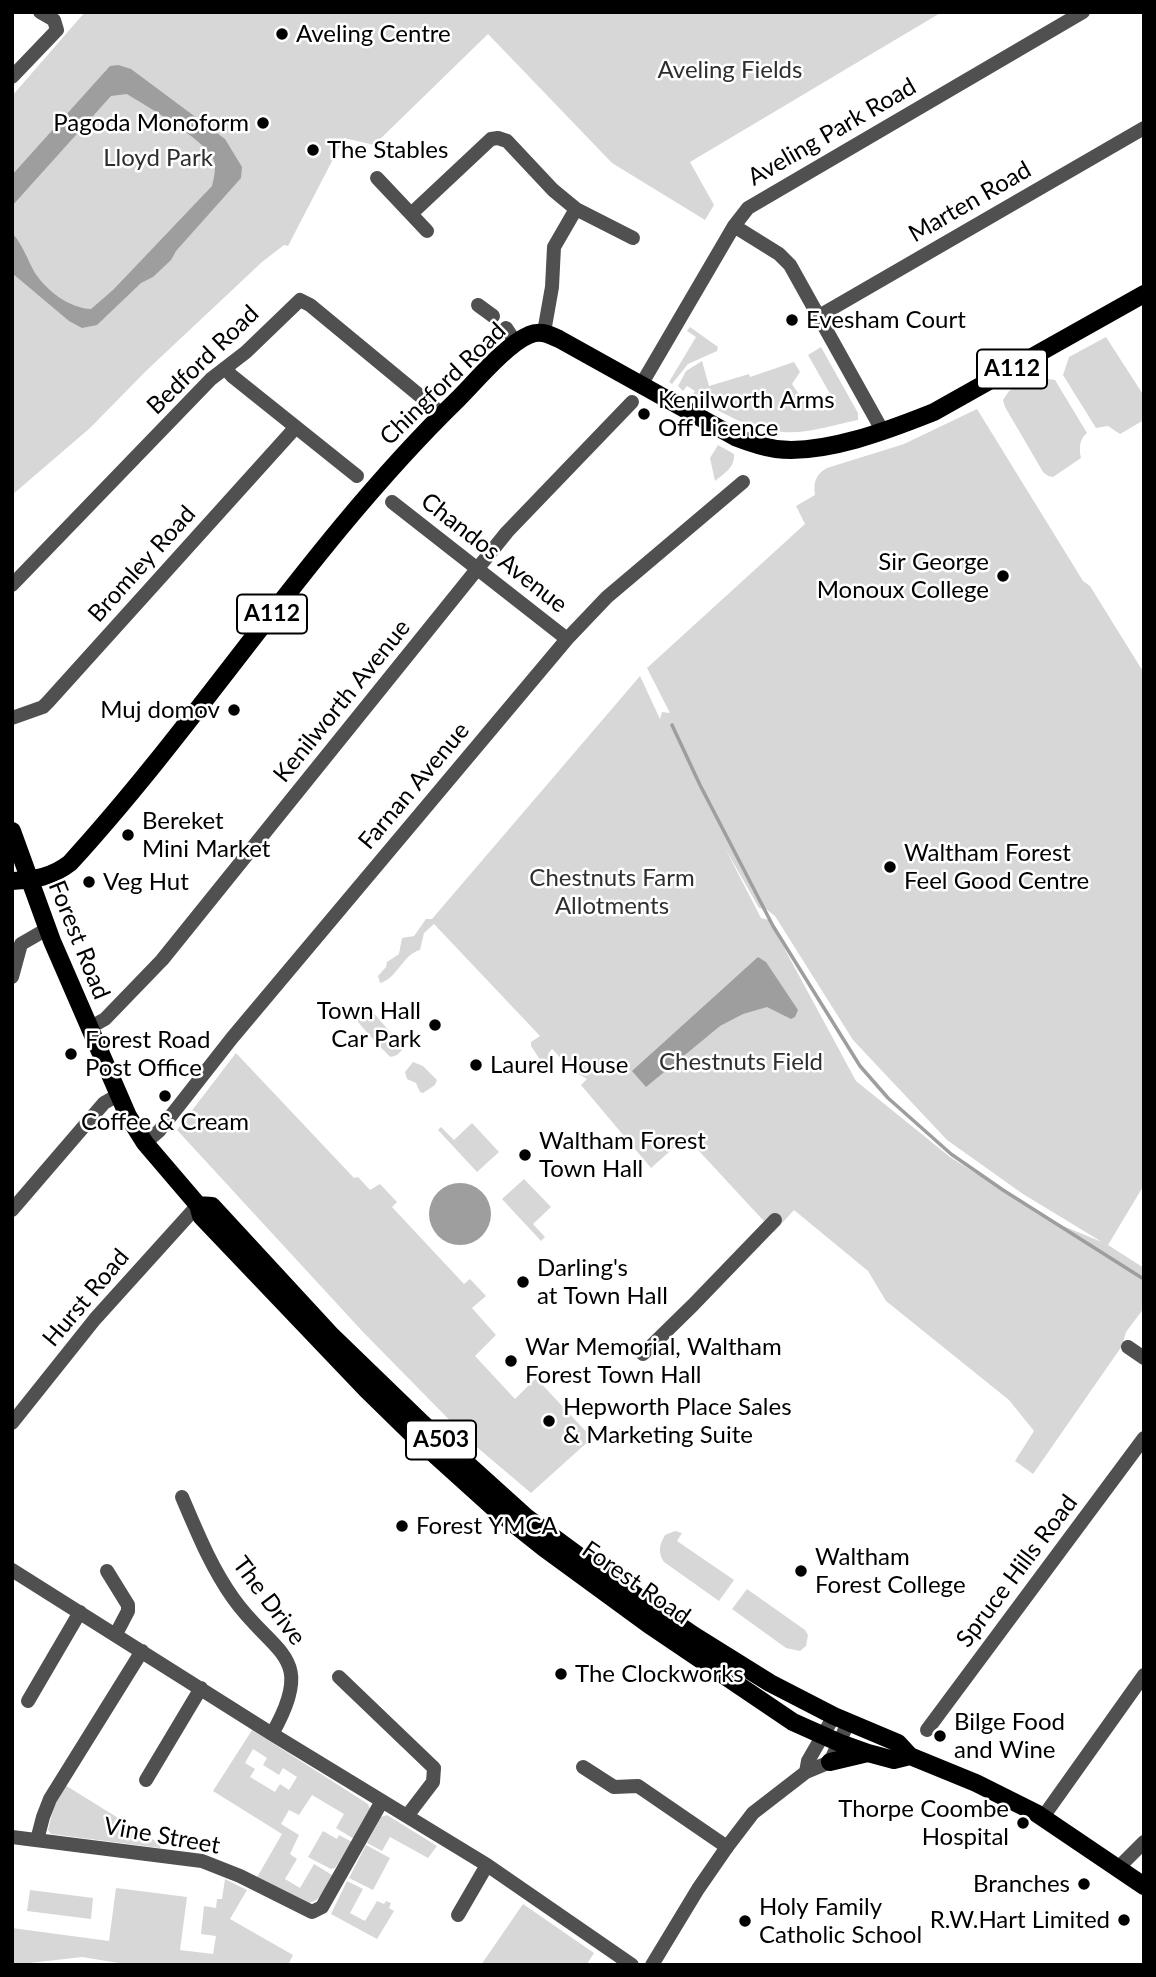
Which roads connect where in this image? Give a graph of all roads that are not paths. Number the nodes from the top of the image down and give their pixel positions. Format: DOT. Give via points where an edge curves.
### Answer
graph roads {
  1 [pos="1083,12"];
  2 [pos="41,13"];
  3 [pos="12,77"];
  4 [pos="1144,128"];
  5 [pos="377,178"];
  6 [pos="576,209"];
  7 [pos="411,214"];
  8 [pos="734,226"];
  9 [pos="427,231"];
  10 [pos="633,238"];
  11 [pos="1144,294"];
  12 [pos="478,305"];
  13 [pos="493,316"];
  14 [pos="819,316"];
  15 [pos="506,328"];
  16 [pos="544,332"];
  17 [pos="516,344"];
  18 [pos="225,368"];
  19 [pos="641,386"];
  20 [pos="632,402"];
  21 [pos="442,414"];
  22 [pos="296,428"];
  23 [pos="883,430"];
  24 [pos="357,476"];
  25 [pos="743,482"];
  26 [pos="392,502"];
  27 [pos="478,568"];
  28 [pos="12,585"];
  29 [pos="567,639"];
  30 [pos="12,718"];
  31 [pos="12,831"];
  32 [pos="21,881"];
  33 [pos="41,931"];
  34 [pos="12,977"];
  35 [pos="89,1028"];
  36 [pos="118,1095"];
  37 [pos="145,1143"];
  38 [pos="198,1205"];
  39 [pos="12,1210"];
  40 [pos="775,1220"];
  41 [pos="1128,1347"];
  42 [pos="643,1354"];
  43 [pos="1144,1358"];
  44 [pos="12,1423"];
  45 [pos="1144,1438"];
  46 [pos="182,1497"];
  47 [pos="12,1570"];
  48 [pos="107,1571"];
  49 [pos="79,1612"];
  50 [pos="116,1634"];
  51 [pos="142,1651"];
  52 [pos="1144,1675"];
  53 [pos="339,1677"];
  54 [pos="201,1688"];
  55 [pos="27,1702"];
  56 [pos="841,1720"];
  57 [pos="927,1730"];
  58 [pos="272,1734"];
  59 [pos="823,1736"];
  60 [pos="840,1743"];
  61 [pos="868,1753"];
  62 [pos="910,1756"];
  63 [pos="830,1762"];
  64 [pos="583,1767"];
  65 [pos="806,1772"];
  66 [pos="146,1780"];
  67 [pos="382,1801"];
  68 [pos="407,1816"];
  69 [pos="1044,1817"];
  70 [pos="12,1837"];
  71 [pos="37,1840"];
  72 [pos="1144,1842"];
  73 [pos="727,1847"];
  74 [pos="487,1865"];
  75 [pos="1119,1867"];
  76 [pos="1144,1886"];
  77 [pos="458,1915"];
  78 [pos="632,1965"];
  79 [pos="652,1965"];
  1 -- 8 [label="street, Aveling Park Road" via="756,202"];
  2 -- 3 [label="street" via="54,20 55,32"];
  4 -- 14 [label="street, Marten Road"];
  5 -- 7 [label="street"];
  6 -- 7 [label="street" via="508,141 498,138 491,139"];
  6 -- 10 [label="street"];
  6 -- 16 [label="street" via="554,247"];
  7 -- 9 [label="street"];
  8 -- 14 [label="street" via="786,260"];
  8 -- 19 [label="street, Aveling Park Road"];
  11 -- 23 [label="main road, Chingford Road / A112" via="945,406"];
  12 -- 13 [label="street"];
  14 -- 23 [label="street"];
  15 -- 17 [label="street"];
  16 -- 17 [label="main road, Chingford Road / A112" via="530,334"];
  16 -- 19 [label="main road, Chingford Road / A112"];
  17 -- 21 [label="main road, Chingford Road / A112"];
  18 -- 21 [label="street, Bedford Road" via="295,303 304,301"];
  18 -- 22 [label="street"];
  18 -- 28 [label="street, Bedford Road"];
  19 -- 23 [label="main road, Chingford Road / A112" via="735,436 773,449 826,445"];
  20 -- 27 [label="street, Kenilworth Avenue"];
  21 -- 32 [label="main road, Chingford Road / A112" via="362,502 84,847 52,875"];
  22 -- 24 [label="street"];
  22 -- 30 [label="street, Bromley Road" via="48,702"];
  25 -- 29 [label="street, Farnan Avenue" via="607,597"];
  26 -- 27 [label="street, Chandos Avenue"];
  27 -- 29 [label="street, Chandos Avenue"];
  27 -- 35 [label="street, Kenilworth Avenue" via="162,960 105,1019"];
  29 -- 37 [label="street, Farnan Avenue"];
  31 -- 32 [label="main road, Forest Road / A503"];
  32 -- 33 [label="main road, Forest Road / A503"];
  33 -- 34 [label="street" via="21,944"];
  33 -- 35 [label="main road, Forest Road / A503"];
  35 -- 36 [label="main road, Forest Road / A503"];
  36 -- 37 [label="main road, Forest Road / A503"];
  36 -- 39 [label="street" via="104,1103"];
  37 -- 38 [label="main road, Forest Road / A503"];
  38 -- 44 [label="street, Hurst Road" via="95,1319"];
  38 -- 56 [label="main road, Forest Road / A503" via="212,1206 342,1347 526,1517 692,1635 769,1683"];
  38 -- 59 [label="main road, Forest Road / A503" via="201,1216 366,1389 495,1509 648,1624 793,1722"];
  40 -- 42 [label="street"];
  41 -- 43 [label="street"];
  45 -- 57 [label="street, Spruce Hills Road"];
  46 -- 58 [label="street, The Drive" via="231,1595 277,1645 289,1665 289,1704"];
  47 -- 49 [label="street"];
  48 -- 50 [label="street" via="128,1605"];
  49 -- 50 [label="street"];
  49 -- 55 [label="street"];
  50 -- 51 [label="street"];
  51 -- 54 [label="street"];
  51 -- 71 [label="street" via="50,1799"];
  52 -- 69 [label="street"];
  53 -- 68 [label="street" via="434,1768 433,1782"];
  54 -- 58 [label="street"];
  54 -- 66 [label="street"];
  56 -- 59 [label="street"];
  56 -- 60 [label="street"];
  56 -- 62 [label="main road, Forest Road / A503" via="898,1743"];
  58 -- 67 [label="street"];
  59 -- 60 [label="main road, Forest Road / A503"];
  59 -- 65 [label="street"];
  60 -- 61 [label="main road, Forest Road / A503"];
  60 -- 63 [label="street"];
  61 -- 62 [label="main road, Forest Road / A503" via="894,1760"];
  61 -- 63 [label="main road"];
  62 -- 69 [label="main road, Forest Road / A503"];
  63 -- 65 [label="street"];
  64 -- 73 [label="street" via="614,1787 638,1786"];
  65 -- 73 [label="street" via="753,1813"];
  67 -- 68 [label="street"];
  67 -- 71 [label="street, Vine Street" via="322,1907 312,1912 202,1861"];
  68 -- 74 [label="street"];
  69 -- 75 [label="main road, Forest Road / A503"];
  70 -- 71 [label="street, Vine Street"];
  72 -- 75 [label="street"];
  73 -- 79 [label="street"];
  74 -- 77 [label="street"];
  74 -- 78 [label="street"];
  75 -- 76 [label="main road, Forest Road / A503"];
}
